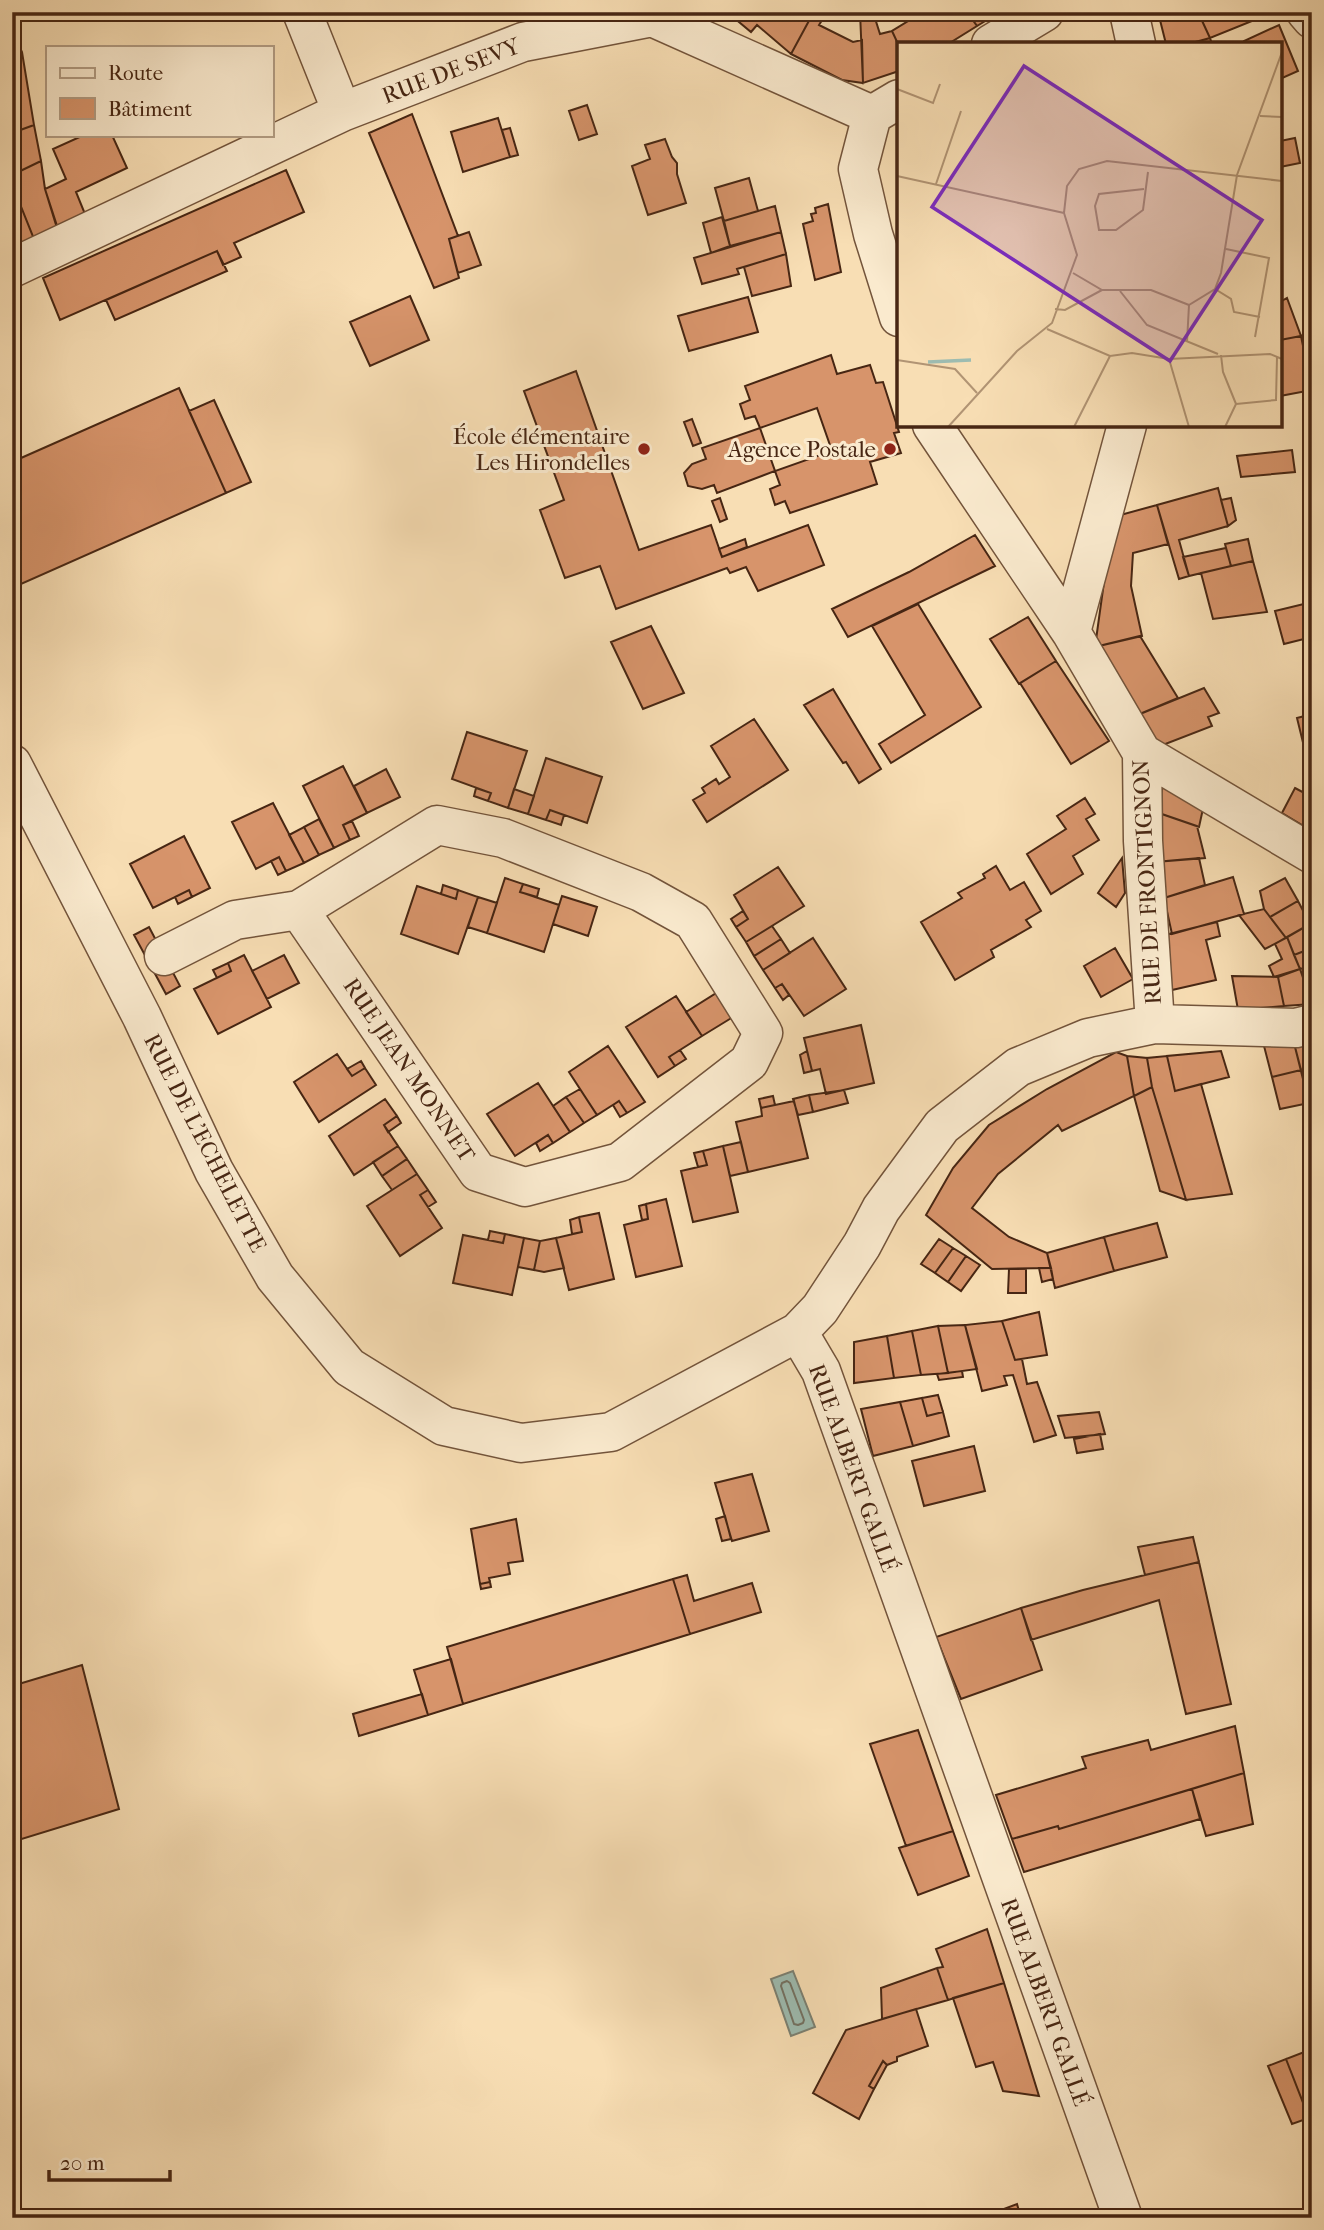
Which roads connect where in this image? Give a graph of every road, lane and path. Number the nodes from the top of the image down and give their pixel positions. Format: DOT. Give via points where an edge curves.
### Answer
graph roads {
  1 [pos="302,12"];
  2 [pos="1044,12"];
  3 [pos="1129,12"];
  4 [pos="1306,12"];
  5 [pos="652,15"];
  6 [pos="1312,18"];
  7 [pos="994,42"];
  8 [pos="1136,42"];
  9 [pos="886,107"];
  10 [pos="342,112"];
  11 [pos="12,268"];
  12 [pos="897,311"];
  13 [pos="933,427"];
  14 [pos="1126,427"];
  15 [pos="1071,632"];
  16 [pos="1142,753"];
  17 [pos="12,764"];
  18 [pos="1312,854"];
  19 [pos="299,910"];
  20 [pos="145,966"];
  21 [pos="1155,1024"];
  22 [pos="1312,1024"];
  23 [pos="798,1332"];
  24 [pos="1123,2218"];
  1 -- 10 [label="street"];
  2 -- 7 [label="street"];
  3 -- 8 [label="street"];
  4 -- 6 [label="street"];
  5 -- 9 [label="street, RUE DE SEVY"];
  5 -- 10 [label="street, RUE DE SEVY" via="523,42"];
  9 -- 12 [label="street" via="858,169"];
  10 -- 11 [label="street, RUE DE SEVY"];
  13 -- 15 [label="street, RUE DE FRONTIGNON"];
  14 -- 15 [label="street"];
  15 -- 16 [label="street, RUE DE FRONTIGNON"];
  16 -- 18 [label="street"];
  16 -- 21 [label="street, RUE DE FRONTIGNON"];
  17 -- 20 [label="street, RUE DE L'ECHELETTE"];
  19 -- 19 [label="street, RUE JEAN MONNET" via="437,825 503,838 641,892 693,921 763,1033 749,1062 620,1162 525,1187 478,1172"];
  19 -- 20 [label="street, RUE JEAN MONNET" via="235,920"];
  20 -- 23 [label="street, RUE DE L'ECHELETTE" via="214,1171 275,1277 349,1367 444,1426 521,1443 611,1432"];
  21 -- 22 [label="street" via="1296,1028"];
  21 -- 23 [label="street" via="1088,1038 1018,1067 942,1126 881,1209 820,1309"];
  23 -- 24 [label="street, RUE ALBERT GALLÉ" via="821,1371"];
}
